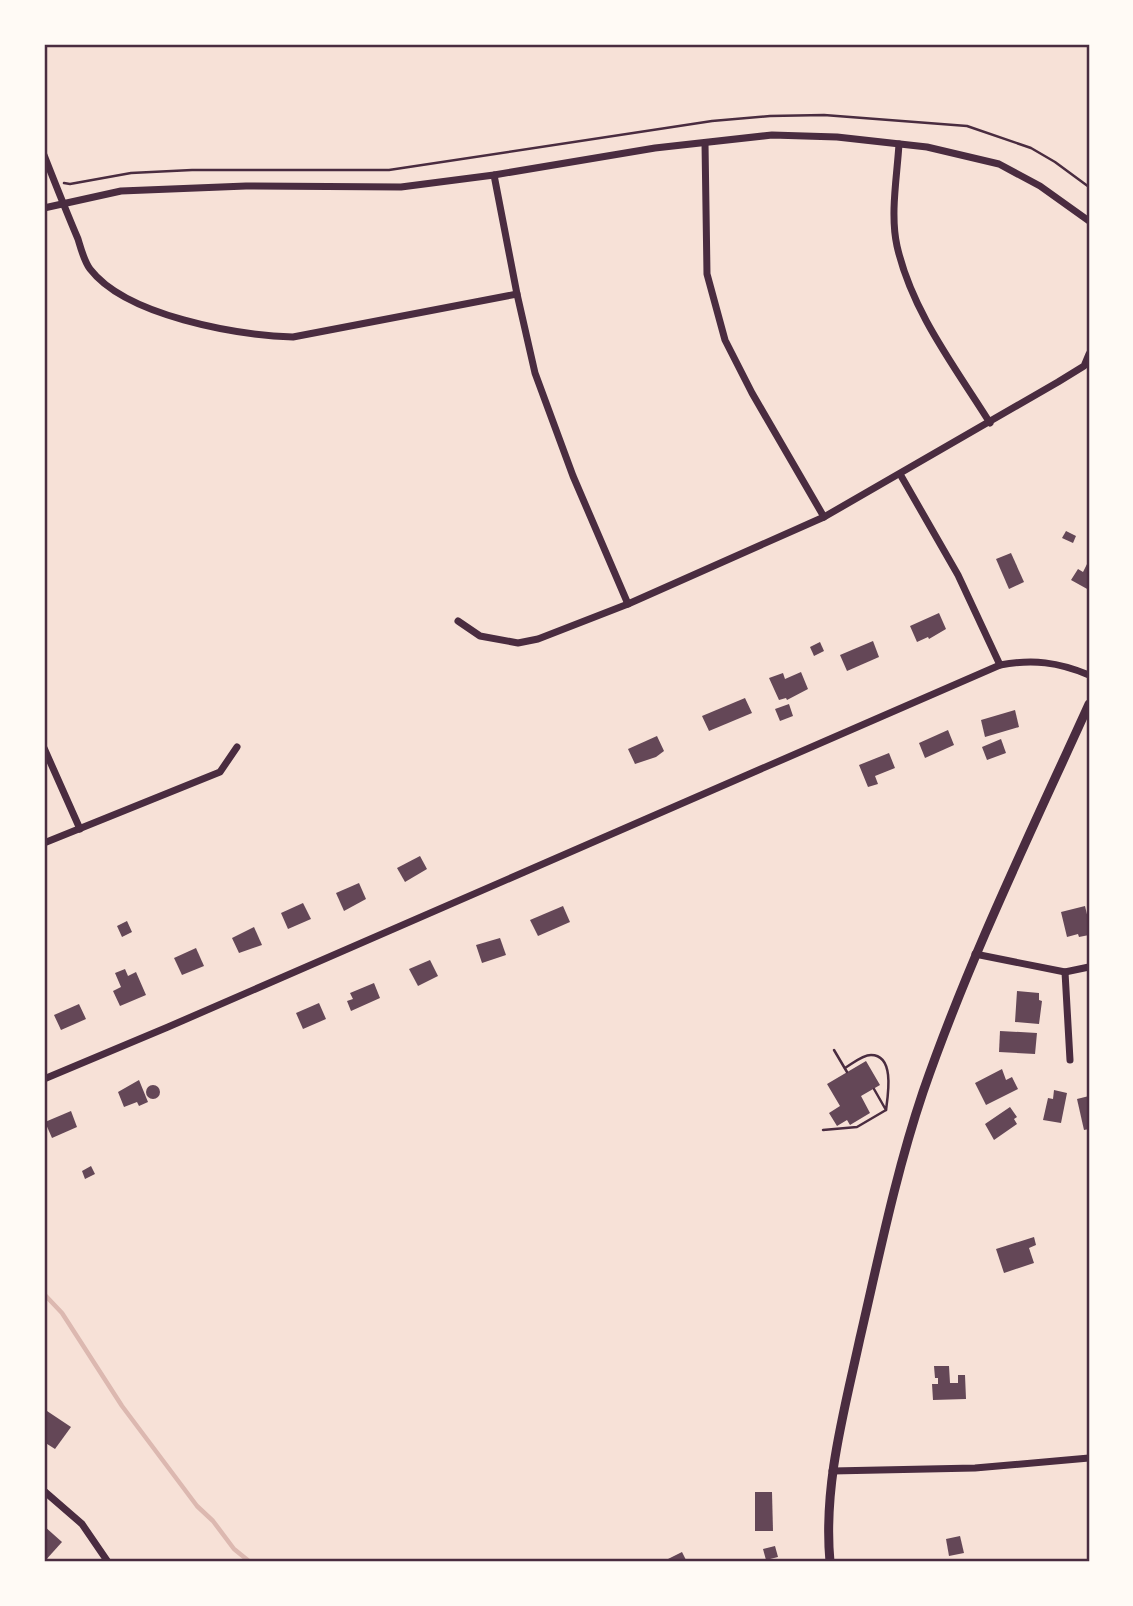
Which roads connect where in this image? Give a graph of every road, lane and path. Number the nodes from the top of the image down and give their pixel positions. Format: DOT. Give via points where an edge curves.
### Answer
graph roads {
  1 [pos="705,143"];
  2 [pos="899,144"];
  3 [pos="44,155"];
  4 [pos="494,175"];
  5 [pos="66,183"];
  6 [pos="1089,187"];
  7 [pos="62,203"];
  8 [pos="44,208"];
  9 [pos="1089,221"];
  10 [pos="517,294"];
  11 [pos="1089,354"];
  12 [pos="990,423"];
  13 [pos="900,474"];
  14 [pos="824,517"];
  15 [pos="628,604"];
  16 [pos="457,621"];
  17 [pos="1000,665"];
  18 [pos="1089,675"];
  19 [pos="1089,704"];
  20 [pos="237,747"];
  21 [pos="44,748"];
  22 [pos="80,829"];
  23 [pos="44,843"];
  24 [pos="975,954"];
  25 [pos="1089,967"];
  26 [pos="1065,971"];
  27 [pos="834,1050"];
  28 [pos="1070,1060"];
  29 [pos="44,1079"];
  30 [pos="874,1089"];
  31 [pos="886,1110"];
  32 [pos="823,1130"];
  33 [pos="1089,1458"];
  34 [pos="832,1471"];
  35 [pos="44,1491"];
  36 [pos="108,1562"];
  37 [pos="830,1562"];
  1 -- 2 [label="street" via="772,135"];
  1 -- 4 [label="street"];
  1 -- 14 [label="street" via="707,274 725,340"];
  2 -- 9 [label="street" via="999,164"];
  2 -- 12 [label="street" via="897,245 910,288"];
  3 -- 7 [label="street"];
  4 -- 7 [label="street" via="401,187 121,191"];
  4 -- 10 [label="street"];
  5 -- 6 [label="path" via="192,170 389,170 712,121 824,115 967,126 1031,148"];
  7 -- 8 [label="street"];
  7 -- 10 [label="street" via="89,267 110,289 166,313 258,336 293,337"];
  10 -- 15 [label="street" via="534,373"];
  11 -- 12 [label="street" via="1084,366"];
  12 -- 13 [label="street"];
  13 -- 14 [label="street"];
  13 -- 17 [label="street" via="958,575"];
  14 -- 15 [label="street"];
  15 -- 16 [label="street" via="518,643 480,636"];
  17 -- 18 [label="street" via="1049,662"];
  17 -- 29 [label="street"];
  19 -- 24 [label="street"];
  20 -- 22 [label="street" via="220,772"];
  21 -- 22 [label="street"];
  22 -- 23 [label="street"];
  24 -- 26 [label="street"];
  24 -- 34 [label="street" via="923,1094 888,1217"];
  25 -- 26 [label="street"];
  26 -- 28 [label="street"];
  27 -- 31 [label="path" via="846,1070 866,1056 880,1059 889,1072"];
  30 -- 31 [label="path"];
  31 -- 32 [label="path" via="857,1127"];
  33 -- 34 [label="street" via="975,1468"];
  34 -- 37 [label="street"];
  35 -- 36 [label="street" via="82,1524"];
}
